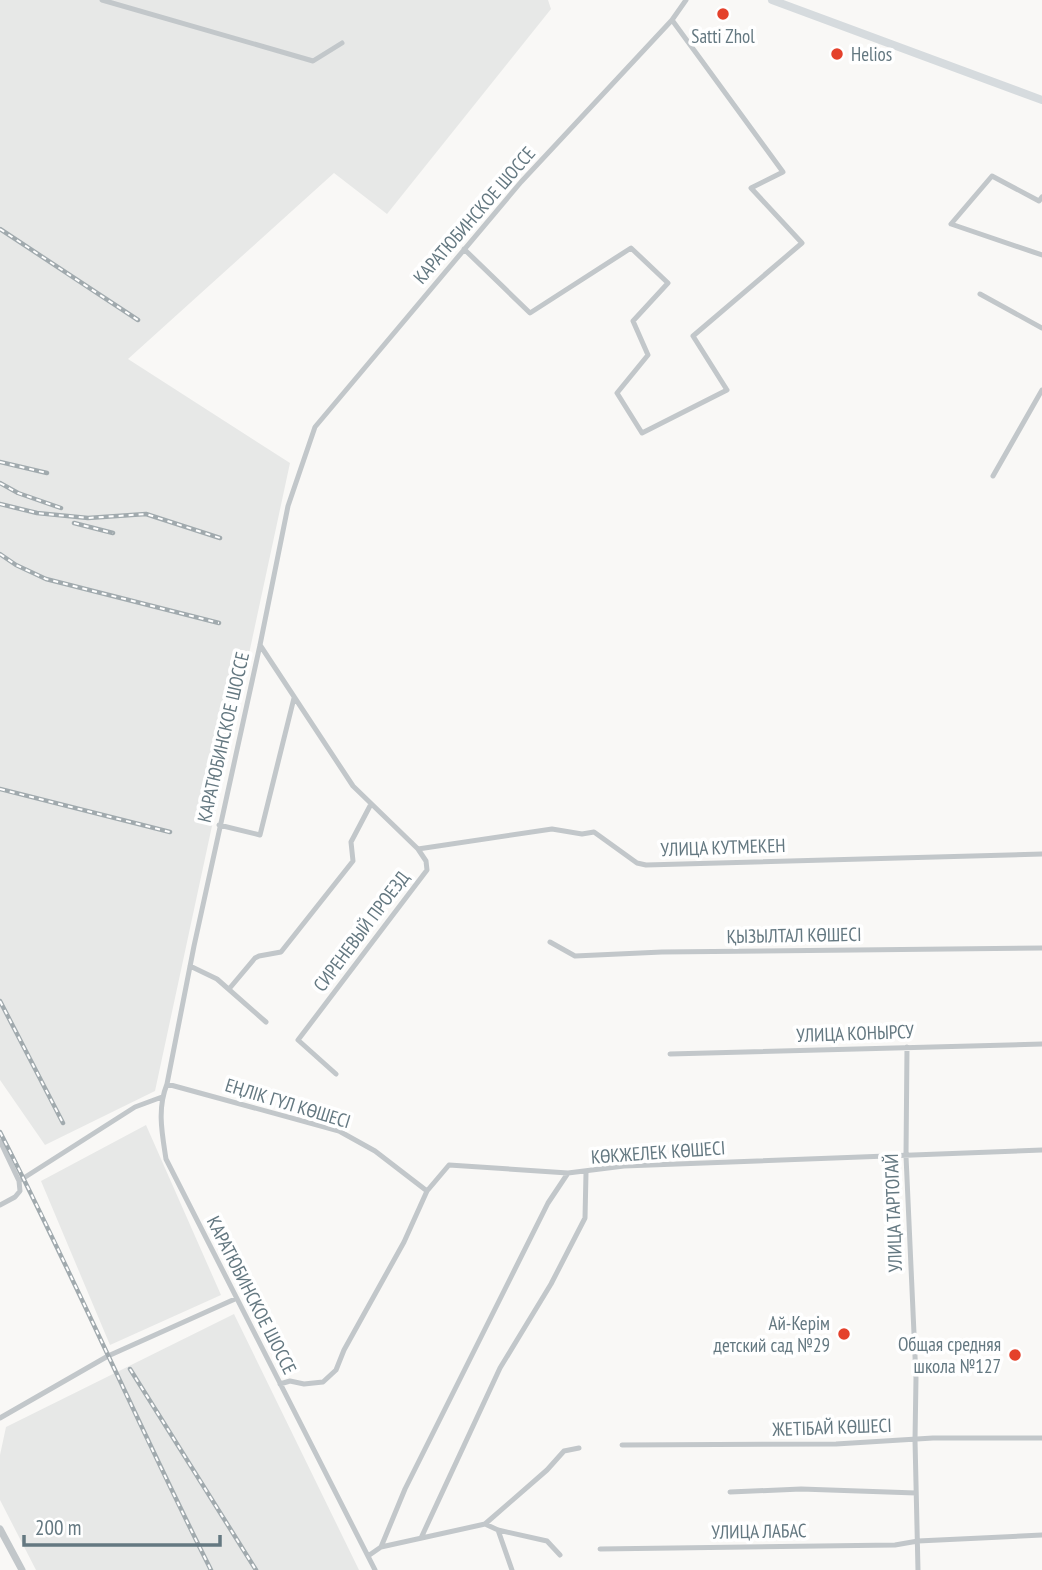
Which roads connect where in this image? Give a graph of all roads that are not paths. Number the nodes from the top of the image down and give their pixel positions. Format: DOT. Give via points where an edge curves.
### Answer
graph roads {
  1 [pos="102,0"];
  2 [pos="686,0"];
  3 [pos="772,0"];
  4 [pos="672,20"];
  5 [pos="342,43"];
  6 [pos="1042,100"];
  7 [pos="1042,197"];
  8 [pos="464,249"];
  9 [pos="1042,255"];
  10 [pos="980,293"];
  11 [pos="1042,328"];
  12 [pos="1042,390"];
  13 [pos="993,477"];
  14 [pos="260,645"];
  15 [pos="295,698"];
  16 [pos="371,804"];
  17 [pos="219,825"];
  18 [pos="418,849"];
  19 [pos="1042,854"];
  20 [pos="550,942"];
  21 [pos="1042,948"];
  22 [pos="190,966"];
  23 [pos="229,989"];
  24 [pos="266,1022"];
  25 [pos="1042,1044"];
  26 [pos="907,1047"];
  27 [pos="670,1054"];
  28 [pos="336,1074"];
  29 [pos="167,1084"];
  30 [pos="162,1097"];
  31 [pos="0,1141"];
  32 [pos="1042,1150"];
  33 [pos="906,1156"];
  34 [pos="586,1173"];
  35 [pos="568,1174"];
  36 [pos="19,1181"];
  37 [pos="427,1191"];
  38 [pos="0,1205"];
  39 [pos="235,1299"];
  40 [pos="280,1384"];
  41 [pos="0,1418"];
  42 [pos="1042,1438"];
  43 [pos="915,1440"];
  44 [pos="622,1445"];
  45 [pos="579,1448"];
  46 [pos="730,1492"];
  47 [pos="916,1493"];
  48 [pos="485,1524"];
  49 [pos="0,1530"];
  50 [pos="498,1530"];
  51 [pos="1042,1535"];
  52 [pos="422,1538"];
  53 [pos="918,1541"];
  54 [pos="381,1547"];
  55 [pos="600,1549"];
  56 [pos="560,1555"];
  57 [pos="368,1556"];
  58 [pos="22,1570"];
  59 [pos="375,1570"];
  60 [pos="512,1570"];
  61 [pos="918,1570"];
  1 -- 5 [label="street" via="313,61"];
  2 -- 4 [label="street, КАРАТЮБИНСКОЕ ШОССЕ"];
  3 -- 6 [label="main road"];
  4 -- 8 [label="street, КАРАТЮБИНСКОЕ ШОССЕ"];
  4 -- 8 [label="street" via="783,172 751,188 802,243 693,336 727,390 642,433 617,393 648,355 634,321 668,283 631,248 530,313"];
  7 -- 9 [label="street" via="1039,201 992,176 951,224"];
  8 -- 14 [label="street, КАРАТЮБИНСКОЕ ШОССЕ" via="315,427 288,506"];
  10 -- 11 [label="street"];
  12 -- 13 [label="street"];
  14 -- 15 [label="street, СИРЕНЕВЫЙ ПРОЕЗД"];
  14 -- 17 [label="street, КАРАТЮБИНСКОЕ ШОССЕ"];
  15 -- 16 [label="street, СИРЕНЕВЫЙ ПРОЕЗД"];
  15 -- 17 [label="street" via="260,835"];
  16 -- 18 [label="street, СИРЕНЕВЫЙ ПРОЕЗД"];
  16 -- 23 [label="street" via="351,842 353,861 281,953 255,958"];
  17 -- 22 [label="street, КАРАТЮБИНСКОЕ ШОССЕ"];
  18 -- 19 [label="street, УЛИЦА КУТМЕКЕН" via="552,829 594,832 646,865"];
  18 -- 28 [label="street, СИРЕНЕВЫЙ ПРОЕЗД" via="426,870 298,1040"];
  20 -- 21 [label="street, ҚЫЗЫЛТАЛ КӨШЕСІ" via="575,956"];
  22 -- 23 [label="street"];
  22 -- 29 [label="street, КАРАТЮБИНСКОЕ ШОССЕ"];
  23 -- 24 [label="street"];
  25 -- 26 [label="street, УЛИЦА КОНЫРСУ"];
  26 -- 27 [label="street, УЛИЦА КОНЫРСУ"];
  26 -- 33 [label="street, УЛИЦА ТАРТОГАЙ"];
  29 -- 30 [label="street, КАРАТЮБИНСКОЕ ШОССЕ"];
  29 -- 37 [label="street, ЕҢЛІК ГҮЛ КӨШЕСІ" via="339,1131 375,1151"];
  30 -- 36 [label="street" via="135,1107"];
  30 -- 39 [label="street, КАРАТЮБИНСКОЕ ШОССЕ" via="166,1159"];
  31 -- 36 [label="street"];
  32 -- 33 [label="street, КӨКЖЕЛЕК КӨШЕСІ"];
  33 -- 34 [label="street, КӨКЖЕЛЕК КӨШЕСІ" via="624,1166"];
  33 -- 43 [label="street, УЛИЦА ТАРТОГАЙ"];
  34 -- 35 [label="street, КӨКЖЕЛЕК КӨШЕСІ"];
  34 -- 52 [label="street" via="585,1218 500,1368"];
  35 -- 37 [label="street" via="449,1165"];
  35 -- 54 [label="street, КӨКЖЕЛЕК КӨШЕСІ" via="548,1203 464,1369"];
  36 -- 38 [label="street" via="20,1191"];
  37 -- 40 [label="street" via="336,1370 323,1382"];
  39 -- 40 [label="street, КАРАТЮБИНСКОЕ ШОССЕ"];
  39 -- 41 [label="street" via="108,1356"];
  40 -- 57 [label="street, КАРАТЮБИНСКОЕ ШОССЕ"];
  42 -- 43 [label="street, ЖЕТІБАЙ КӨШЕСІ"];
  43 -- 44 [label="street, ЖЕТІБАЙ КӨШЕСІ"];
  43 -- 47 [label="street, УЛИЦА ТАРТОГАЙ"];
  45 -- 48 [label="street" via="564,1451"];
  46 -- 47 [label="street"];
  47 -- 53 [label="street, УЛИЦА ТАРТОГАЙ"];
  48 -- 50 [label="street"];
  48 -- 52 [label="street"];
  49 -- 58 [label="street"];
  50 -- 56 [label="street" via="547,1541"];
  50 -- 60 [label="street"];
  51 -- 53 [label="street, УЛИЦА ЛАБАС"];
  52 -- 54 [label="street"];
  53 -- 55 [label="street, УЛИЦА ЛАБАС"];
  53 -- 61 [label="street, УЛИЦА ТАРТОГАЙ"];
  54 -- 57 [label="street"];
  57 -- 59 [label="street, КАРАТЮБИНСКОЕ ШОССЕ"];
}
